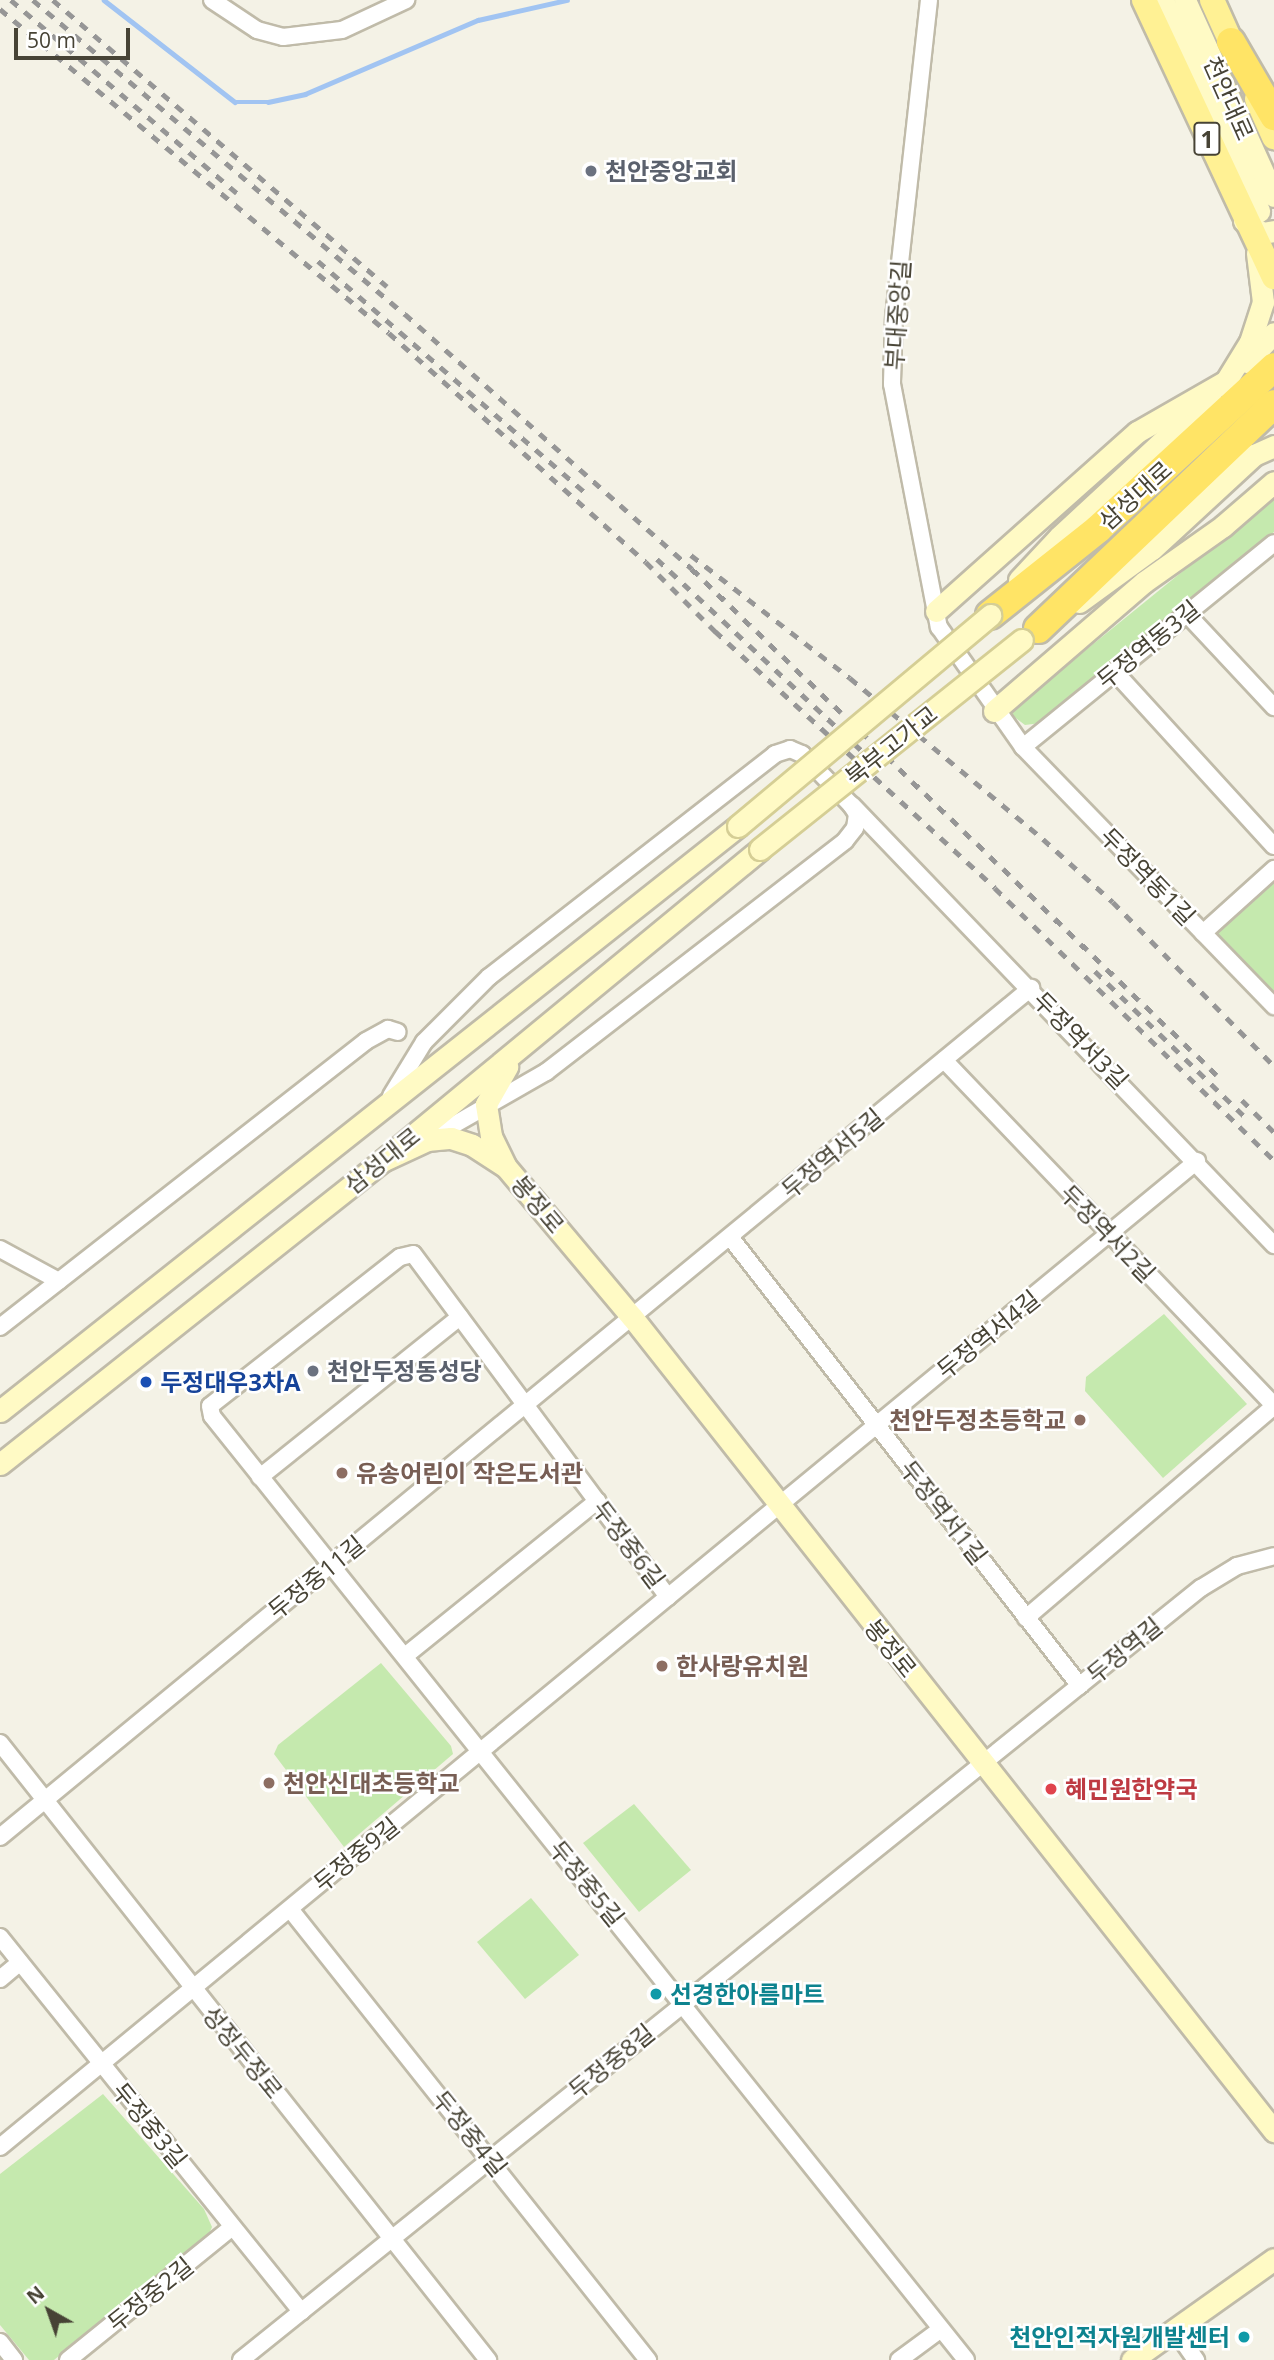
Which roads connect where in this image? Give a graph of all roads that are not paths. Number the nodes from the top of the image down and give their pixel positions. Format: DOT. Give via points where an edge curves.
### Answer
graph roads {
  1 [pos="212,0"];
  2 [pos="406,0"];
  3 [pos="929,0"];
  4 [pos="1144,0"];
  5 [pos="1163,0"];
  6 [pos="1185,0"];
  7 [pos="1212,0"];
  8 [pos="385,5"];
  9 [pos="1231,42"];
  10 [pos="1274,116"];
  11 [pos="1274,137"];
  12 [pos="1274,195"];
  13 [pos="1258,226"];
  14 [pos="1274,277"];
  15 [pos="1274,334"];
  16 [pos="1274,368"];
  17 [pos="1226,381"];
  18 [pos="1274,404"];
  19 [pos="1274,436"];
  20 [pos="1274,446"];
  21 [pos="1254,455"];
  22 [pos="1274,482"];
  23 [pos="1272,548"];
  24 [pos="1186,613"];
  25 [pos="990,615"];
  26 [pos="937,619"];
  27 [pos="1030,635"];
  28 [pos="1114,671"];
  29 [pos="1274,707"];
  30 [pos="994,711"];
  31 [pos="1023,747"];
  32 [pos="851,805"];
  33 [pos="738,826"];
  34 [pos="885,838"];
  35 [pos="845,841"];
  36 [pos="1274,846"];
  37 [pos="760,849"];
  38 [pos="1274,869"];
  39 [pos="1203,933"];
  40 [pos="1031,988"];
  41 [pos="1274,1006"];
  42 [pos="398,1032"];
  43 [pos="523,1045"];
  44 [pos="944,1060"];
  45 [pos="486,1104"];
  46 [pos="383,1108"];
  47 [pos="427,1140"];
  48 [pos="382,1161"];
  49 [pos="1197,1161"];
  50 [pos="506,1167"];
  51 [pos="1109,1234"];
  52 [pos="730,1237"];
  53 [pos="1274,1245"];
  54 [pos="0,1249"];
  55 [pos="59,1281"];
  56 [pos="460,1317"];
  57 [pos="632,1317"];
  58 [pos="0,1328"];
  59 [pos="525,1405"];
  60 [pos="1274,1405"];
  61 [pos="210,1406"];
  62 [pos="0,1411"];
  63 [pos="877,1425"];
  64 [pos="0,1464"];
  65 [pos="260,1477"];
  66 [pos="597,1501"];
  67 [pos="778,1507"];
  68 [pos="1274,1556"];
  69 [pos="332,1564"];
  70 [pos="668,1597"];
  71 [pos="1026,1618"];
  72 [pos="405,1656"];
  73 [pos="1080,1686"];
  74 [pos="0,1743"];
  75 [pos="481,1751"];
  76 [pos="982,1762"];
  77 [pos="46,1799"];
  78 [pos="0,1837"];
  79 [pos="289,1909"];
  80 [pos="0,1937"];
  81 [pos="20,1962"];
  82 [pos="0,1979"];
  83 [pos="192,1988"];
  84 [pos="682,2004"];
  85 [pos="101,2064"];
  86 [pos="1274,2131"];
  87 [pos="0,2147"];
  88 [pos="491,2158"];
  89 [pos="232,2227"];
  90 [pos="392,2238"];
  91 [pos="1274,2259"];
  92 [pos="301,2312"];
  93 [pos="941,2329"];
  94 [pos="1175,2330"];
  95 [pos="0,2342"];
  96 [pos="14,2360"];
  97 [pos="68,2360"];
  98 [pos="241,2360"];
  99 [pos="488,2360"];
  100 [pos="648,2360"];
  101 [pos="899,2360"];
  102 [pos="966,2360"];
  103 [pos="1132,2360"];
  104 [pos="1196,2360"];
  1 -- 8 [label="street" via="257,30 283,37 342,30"];
  2 -- 8 [label="street"];
  3 -- 26 [label="street, 부대중앙길" via="894,315 892,384"];
  4 -- 13 [label="main road, 1"];
  5 -- 13 [label="main road, 천안대로"];
  6 -- 12 [label="main road, 천안대로"];
  7 -- 9 [label="main road"];
  9 -- 10 [label="highway"];
  9 -- 11 [label="main road"];
  13 -- 14 [label="main road, 1"];
  13 -- 17 [label="main road, 천안대로" via="1263,302 1250,342"];
  15 -- 17 [label="main road"];
  16 -- 25 [label="highway, 삼성대로" via="1098,529"];
  17 -- 25 [label="main road, 북부고가교" via="1166,442 1059,537"];
  17 -- 26 [label="main road" via="1137,432"];
  18 -- 27 [label="highway, 삼성대로"];
  19 -- 21 [label="main road, 북부고가교"];
  20 -- 21 [label="main road"];
  21 -- 27 [label="main road, 북부고가교" via="1152,549"];
  22 -- 30 [label="main road" via="1223,526 1144,582"];
  23 -- 24 [label="street, 두정역동3길"];
  24 -- 28 [label="street, 두정역동3길"];
  24 -- 29 [label="street"];
  25 -- 33 [label="main road, 북부고가교, bridge"];
  26 -- 30 [label="street, 두정역동1길"];
  27 -- 37 [label="main road, 북부고가교, bridge"];
  28 -- 31 [label="street, 두정역동3길"];
  28 -- 36 [label="street"];
  30 -- 31 [label="street, 두정역동1길"];
  31 -- 39 [label="street, 두정역동1길"];
  32 -- 34 [label="street, 두정역서3길"];
  32 -- 35 [label="street" via="857,814 855,828"];
  32 -- 46 [label="street, 두정역서3길" via="802,754 790,749 775,754 489,977 425,1042"];
  33 -- 46 [label="main road, 삼성대로"];
  34 -- 35 [label="street" via="862,832"];
  34 -- 40 [label="street, 두정역서3길"];
  35 -- 45 [label="street" via="546,1072"];
  37 -- 43 [label="main road, 삼성대로"];
  38 -- 39 [label="street"];
  39 -- 41 [label="street, 두정역동1길"];
  40 -- 44 [label="street, 두정역서5길"];
  40 -- 49 [label="street, 두정역서3길"];
  42 -- 55 [label="street" via="388,1029 366,1041"];
  43 -- 45 [label="main road"];
  43 -- 48 [label="main road, 삼성대로"];
  44 -- 51 [label="street, 두정역서2길"];
  44 -- 52 [label="street, 두정역서5길"];
  45 -- 47 [label="street"];
  45 -- 50 [label="main road" via="491,1136"];
  46 -- 62 [label="main road, 삼성대로"];
  47 -- 48 [label="main road"];
  47 -- 50 [label="main road" via="451,1138 472,1145"];
  48 -- 64 [label="main road, 삼성대로"];
  49 -- 51 [label="street, 두정역서4길"];
  49 -- 53 [label="street, 두정역서3길"];
  50 -- 57 [label="main road, 봉정로"];
  51 -- 60 [label="street, 두정역서2길"];
  51 -- 63 [label="street, 두정역서4길"];
  52 -- 57 [label="street, 두정역서5길"];
  52 -- 63 [label="street, 두정역서1길"];
  54 -- 55 [label="street"];
  55 -- 58 [label="street"];
  56 -- 59 [label="street, 두정중6길"];
  56 -- 61 [label="street, 두정중6길" via="414,1254 389,1265"];
  56 -- 65 [label="street"];
  57 -- 59 [label="street, 두정중11길"];
  57 -- 67 [label="main road, 봉정로"];
  59 -- 66 [label="street, 두정중6길"];
  59 -- 69 [label="street, 두정중11길"];
  60 -- 71 [label="street"];
  61 -- 65 [label="street, 두정중5길" via="212,1416"];
  63 -- 67 [label="street, 두정역서4길"];
  63 -- 71 [label="street, 두정역서1길"];
  65 -- 69 [label="street, 두정중5길"];
  66 -- 70 [label="street, 두정중6길"];
  66 -- 72 [label="street"];
  67 -- 70 [label="street, 두정중9길"];
  67 -- 76 [label="main road, 봉정로"];
  68 -- 73 [label="street, 두정역길" via="1237,1566 1201,1587"];
  69 -- 72 [label="street, 두정중5길"];
  69 -- 77 [label="street, 두정중11길"];
  70 -- 75 [label="street, 두정중9길"];
  71 -- 73 [label="street, 두정역서1길"];
  72 -- 75 [label="street, 두정중5길"];
  73 -- 76 [label="street, 두정역길"];
  74 -- 77 [label="street, 성정두정로"];
  75 -- 79 [label="street, 두정중9길"];
  75 -- 84 [label="street, 두정중5길"];
  76 -- 84 [label="street, 두정중8길"];
  76 -- 86 [label="main road, 봉정로"];
  77 -- 78 [label="street, 두정중11길"];
  77 -- 83 [label="street, 성정두정로"];
  79 -- 83 [label="street, 두정중9길"];
  79 -- 88 [label="street, 두정중4길"];
  80 -- 81 [label="street, 두정중3길"];
  81 -- 82 [label="street"];
  81 -- 85 [label="street, 두정중3길"];
  83 -- 85 [label="street, 두정중9길"];
  83 -- 90 [label="street, 성정두정로"];
  84 -- 88 [label="street, 두정중8길"];
  84 -- 93 [label="street, 두정중5길"];
  85 -- 87 [label="street, 두정중9길"];
  85 -- 89 [label="street, 두정중3길"];
  88 -- 90 [label="street, 두정중8길"];
  88 -- 100 [label="street, 두정중4길"];
  89 -- 92 [label="street, 두정중3길"];
  89 -- 97 [label="street, 두정중2길"];
  90 -- 92 [label="street, 두정중8길"];
  90 -- 99 [label="street, 성정두정로"];
  91 -- 94 [label="main road"];
  92 -- 98 [label="street, 두정중8길"];
  93 -- 101 [label="street"];
  93 -- 102 [label="street, 두정중5길"];
  94 -- 103 [label="main road"];
  94 -- 104 [label="street"];
  95 -- 96 [label="street"];
}
